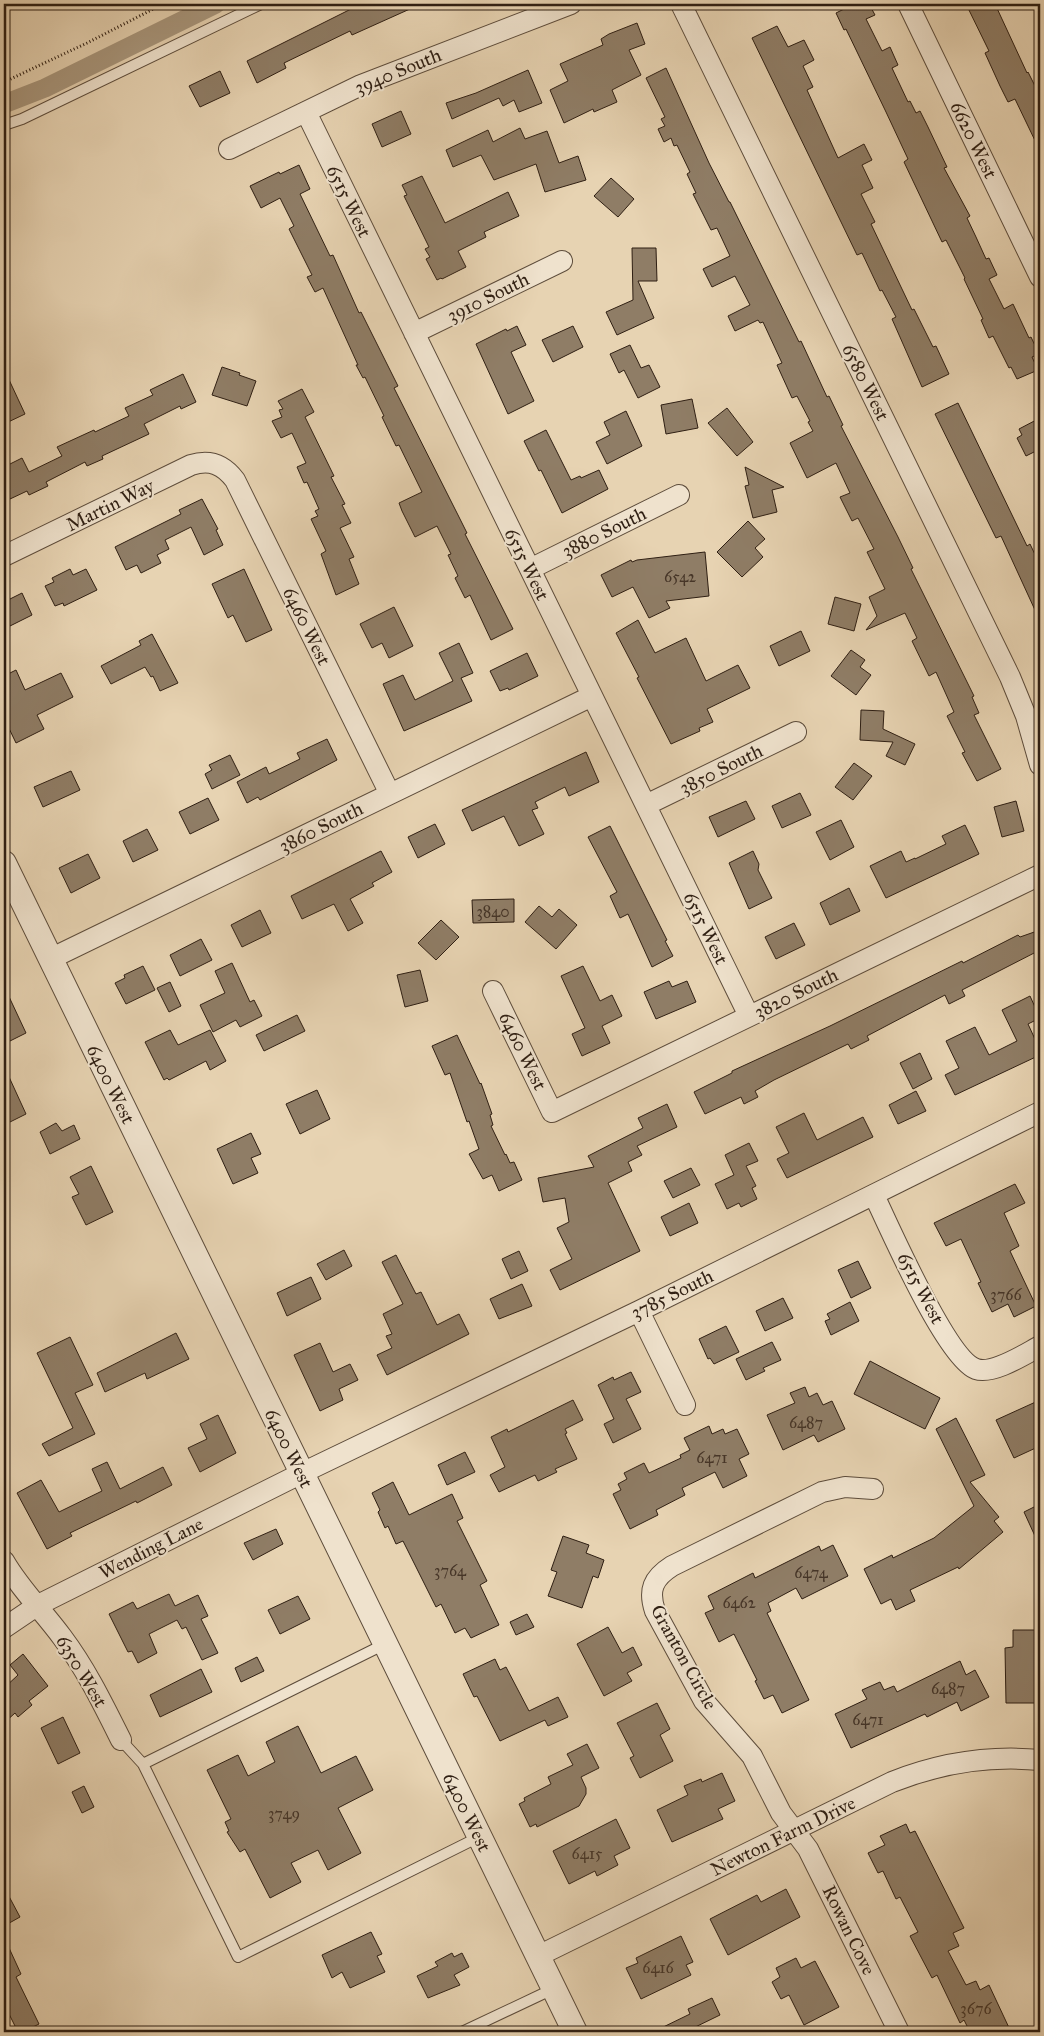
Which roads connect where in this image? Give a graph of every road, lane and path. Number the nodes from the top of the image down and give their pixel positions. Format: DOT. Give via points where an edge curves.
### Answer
graph roads {
  1 [pos="163,4"];
  2 [pos="261,4"];
  3 [pos="571,4"];
  4 [pos="681,4"];
  5 [pos="908,4"];
  6 [pos="4,82"];
  7 [pos="306,112"];
  8 [pos="4,125"];
  9 [pos="228,149"];
  10 [pos="562,260"];
  11 [pos="1039,270"];
  12 [pos="414,333"];
  13 [pos="218,464"];
  14 [pos="679,496"];
  15 [pos="4,556"];
  16 [pos="530,569"];
  17 [pos="592,696"];
  18 [pos="796,732"];
  19 [pos="1040,765"];
  20 [pos="390,794"];
  21 [pos="646,805"];
  22 [pos="4,863"];
  23 [pos="1040,875"];
  24 [pos="50,959"];
  25 [pos="493,991"];
  26 [pos="749,1016"];
  27 [pos="552,1112"];
  28 [pos="1040,1112"];
  29 [pos="874,1195"];
  30 [pos="639,1311"];
  31 [pos="1040,1346"];
  32 [pos="685,1405"];
  33 [pos="302,1473"];
  34 [pos="873,1490"];
  35 [pos="4,1561"];
  36 [pos="38,1605"];
  37 [pos="4,1628"];
  38 [pos="385,1644"];
  39 [pos="121,1740"];
  40 [pos="1040,1760"];
  41 [pos="143,1764"];
  42 [pos="794,1830"];
  43 [pos="479,1837"];
  44 [pos="538,1956"];
  45 [pos="554,1989"];
  46 [pos="462,2032"];
  47 [pos="575,2032"];
  48 [pos="899,2032"];
  1 -- 6 [label="path"];
  2 -- 8 [label="lane"];
  3 -- 7 [label="street, 3940 South" via="376,79"];
  4 -- 19 [label="street, 6580 West" via="1010,677 1026,716"];
  5 -- 11 [label="street, 6620 West"];
  7 -- 9 [label="street, 3940 South"];
  7 -- 12 [label="street, 6515 West"];
  10 -- 12 [label="street, 3910 South"];
  12 -- 16 [label="street, 6515 West"];
  13 -- 15 [label="street, Martin Way" via="192,465"];
  13 -- 20 [label="street, 6460 West" via="235,480"];
  14 -- 16 [label="street, 3880 South"];
  16 -- 17 [label="street, 6515 West"];
  17 -- 20 [label="street, 3860 South"];
  17 -- 21 [label="street, 6515 West"];
  18 -- 21 [label="street, 3850 South"];
  20 -- 24 [label="street, 3860 South"];
  21 -- 26 [label="street, 6515 West"];
  22 -- 24 [label="street, 6400 West"];
  23 -- 26 [label="street, 3820 South"];
  24 -- 33 [label="street, 6400 West"];
  25 -- 27 [label="street, 6460 West"];
  26 -- 27 [label="street, 3820 South"];
  28 -- 29 [label="street, 3785 South"];
  29 -- 30 [label="street, 3785 South"];
  29 -- 31 [label="street, 6515 West" via="924,1296 964,1361 975,1369 994,1368"];
  30 -- 32 [label="street"];
  30 -- 33 [label="street, 3785 South"];
  33 -- 36 [label="street, Wending Lane"];
  33 -- 38 [label="street, 6400 West"];
  34 -- 42 [label="street, Granton Circle" via="845,1487 822,1492 663,1571 652,1587 655,1611 700,1695 752,1756 781,1813"];
  35 -- 36 [label="street, 6350 West"];
  36 -- 37 [label="street, Wending Lane"];
  36 -- 39 [label="street, 6350 West" via="85,1671"];
  38 -- 41 [label="lane"];
  38 -- 43 [label="street, 6400 West"];
  39 -- 41 [label="lane"];
  40 -- 42 [label="street, Newton Farm Drive" via="975,1759 932,1768 892,1782"];
  41 -- 43 [label="lane" via="238,1956"];
  42 -- 44 [label="street, Newton Farm Drive"];
  42 -- 48 [label="street, Rowan Cove" via="808,1849"];
  43 -- 44 [label="street, 6400 West"];
  44 -- 45 [label="street, 6400 West"];
  45 -- 46 [label="lane"];
  45 -- 47 [label="street, 6400 West"];
}
